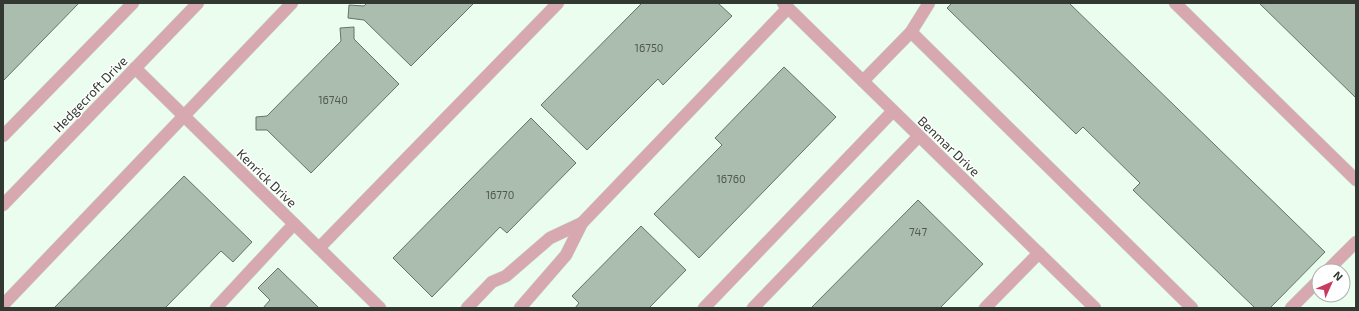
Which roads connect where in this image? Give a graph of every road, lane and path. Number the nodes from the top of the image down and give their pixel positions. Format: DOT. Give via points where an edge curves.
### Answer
graph roads {
  1 [pos="133,3"];
  2 [pos="292,3"];
  3 [pos="558,3"];
  4 [pos="929,3"];
  5 [pos="1175,3"];
  6 [pos="195,4"];
  7 [pos="786,5"];
  8 [pos="911,32"];
  9 [pos="135,68"];
  10 [pos="863,81"];
  11 [pos="893,111"];
  12 [pos="184,116"];
  13 [pos="3,136"];
  14 [pos="919,136"];
  15 [pos="1356,180"];
  16 [pos="3,205"];
  17 [pos="582,223"];
  18 [pos="294,224"];
  19 [pos="1356,242"];
  20 [pos="319,248"];
  21 [pos="1039,253"];
  22 [pos="1335,263"];
  23 [pos="1311,288"];
  24 [pos="3,305"];
  25 [pos="216,308"];
  26 [pos="380,308"];
  27 [pos="467,308"];
  28 [pos="520,308"];
  29 [pos="704,308"];
  30 [pos="753,308"];
  31 [pos="985,308"];
  32 [pos="1095,308"];
  33 [pos="1192,308"];
  34 [pos="1291,308"];
  1 -- 13 [label="street"];
  2 -- 12 [label="street"];
  3 -- 20 [label="street"];
  4 -- 8 [label="street"];
  5 -- 15 [label="street"];
  6 -- 9 [label="street, Hedgecroft Drive"];
  7 -- 10 [label="street, Benmar Drive"];
  7 -- 17 [label="street"];
  8 -- 10 [label="street"];
  8 -- 33 [label="street"];
  9 -- 12 [label="street, Kenrick Drive"];
  9 -- 16 [label="street, Hedgecroft Drive"];
  10 -- 11 [label="street, Benmar Drive"];
  11 -- 14 [label="street, Benmar Drive"];
  11 -- 29 [label="street"];
  12 -- 18 [label="street, Kenrick Drive"];
  12 -- 24 [label="street"];
  14 -- 21 [label="street, Benmar Drive"];
  14 -- 30 [label="street"];
  17 -- 27 [label="street" via="550,238 506,276 492,282"];
  17 -- 28 [label="street" via="566,255"];
  18 -- 20 [label="street, Kenrick Drive"];
  18 -- 25 [label="street"];
  19 -- 22 [label="street"];
  20 -- 26 [label="street, Kenrick Drive"];
  21 -- 31 [label="street"];
  21 -- 32 [label="street, Benmar Drive"];
  23 -- 34 [label="street"];
}
